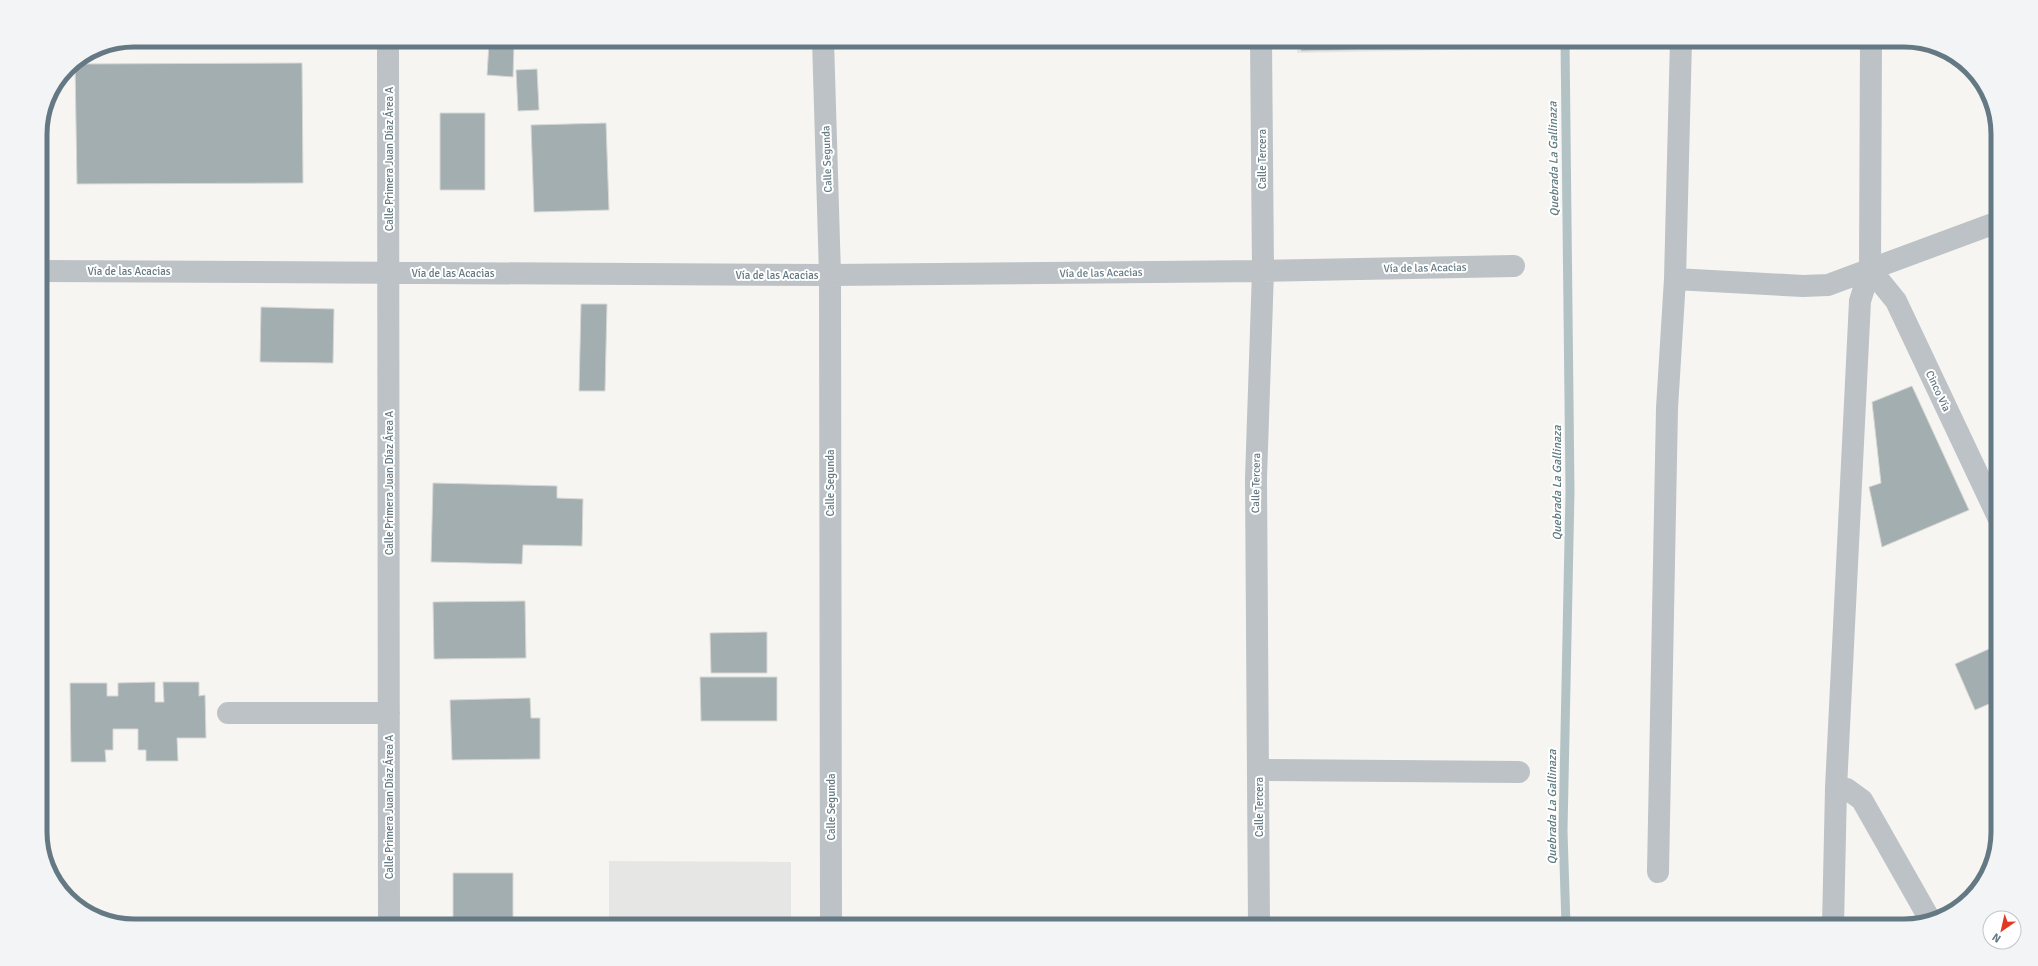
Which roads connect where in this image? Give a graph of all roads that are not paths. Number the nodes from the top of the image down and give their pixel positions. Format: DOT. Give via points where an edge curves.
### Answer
graph roads {
  1 [pos="388,47"];
  2 [pos="823,47"];
  3 [pos="1261,47"];
  4 [pos="1681,47"];
  5 [pos="1871,47"];
  6 [pos="1991,225"];
  7 [pos="1514,266"];
  8 [pos="1870,269"];
  9 [pos="47,271"];
  10 [pos="1263,271"];
  11 [pos="390,273"];
  12 [pos="830,275"];
  13 [pos="1675,279"];
  14 [pos="1991,502"];
  15 [pos="228,713"];
  16 [pos="388,713"];
  17 [pos="1259,770"];
  18 [pos="1519,772"];
  19 [pos="1836,788"];
  20 [pos="1658,872"];
  21 [pos="1928,915"];
  22 [pos="389,919"];
  23 [pos="831,919"];
  24 [pos="1259,919"];
  25 [pos="1833,919"];
  1 -- 11 [label="street, Calle Primera Juan Díaz Área A"];
  2 -- 12 [label="street, Calle Segunda"];
  3 -- 10 [label="street, Calle Tercera"];
  4 -- 13 [label="street"];
  5 -- 8 [label="street"];
  6 -- 8 [label="street"];
  7 -- 10 [label="street, Vía de las Acacias"];
  8 -- 13 [label="street" via="1828,285"];
  8 -- 14 [label="street, Cinco Vía" via="1896,302"];
  8 -- 19 [label="street" via="1860,301"];
  9 -- 11 [label="street, Vía de las Acacias"];
  10 -- 12 [label="street, Vía de las Acacias"];
  10 -- 17 [label="street, Calle Tercera" via="1256,478"];
  11 -- 12 [label="street, Vía de las Acacias"];
  11 -- 16 [label="street, Calle Primera Juan Díaz Área A"];
  12 -- 23 [label="street, Calle Segunda"];
  13 -- 20 [label="street" via="1667,408"];
  15 -- 16 [label="street"];
  16 -- 22 [label="street, Calle Primera Juan Díaz Área A"];
  17 -- 18 [label="street"];
  17 -- 24 [label="street, Calle Tercera"];
  19 -- 21 [label="street" via="1848,789 1862,800"];
  19 -- 25 [label="street"];
}
